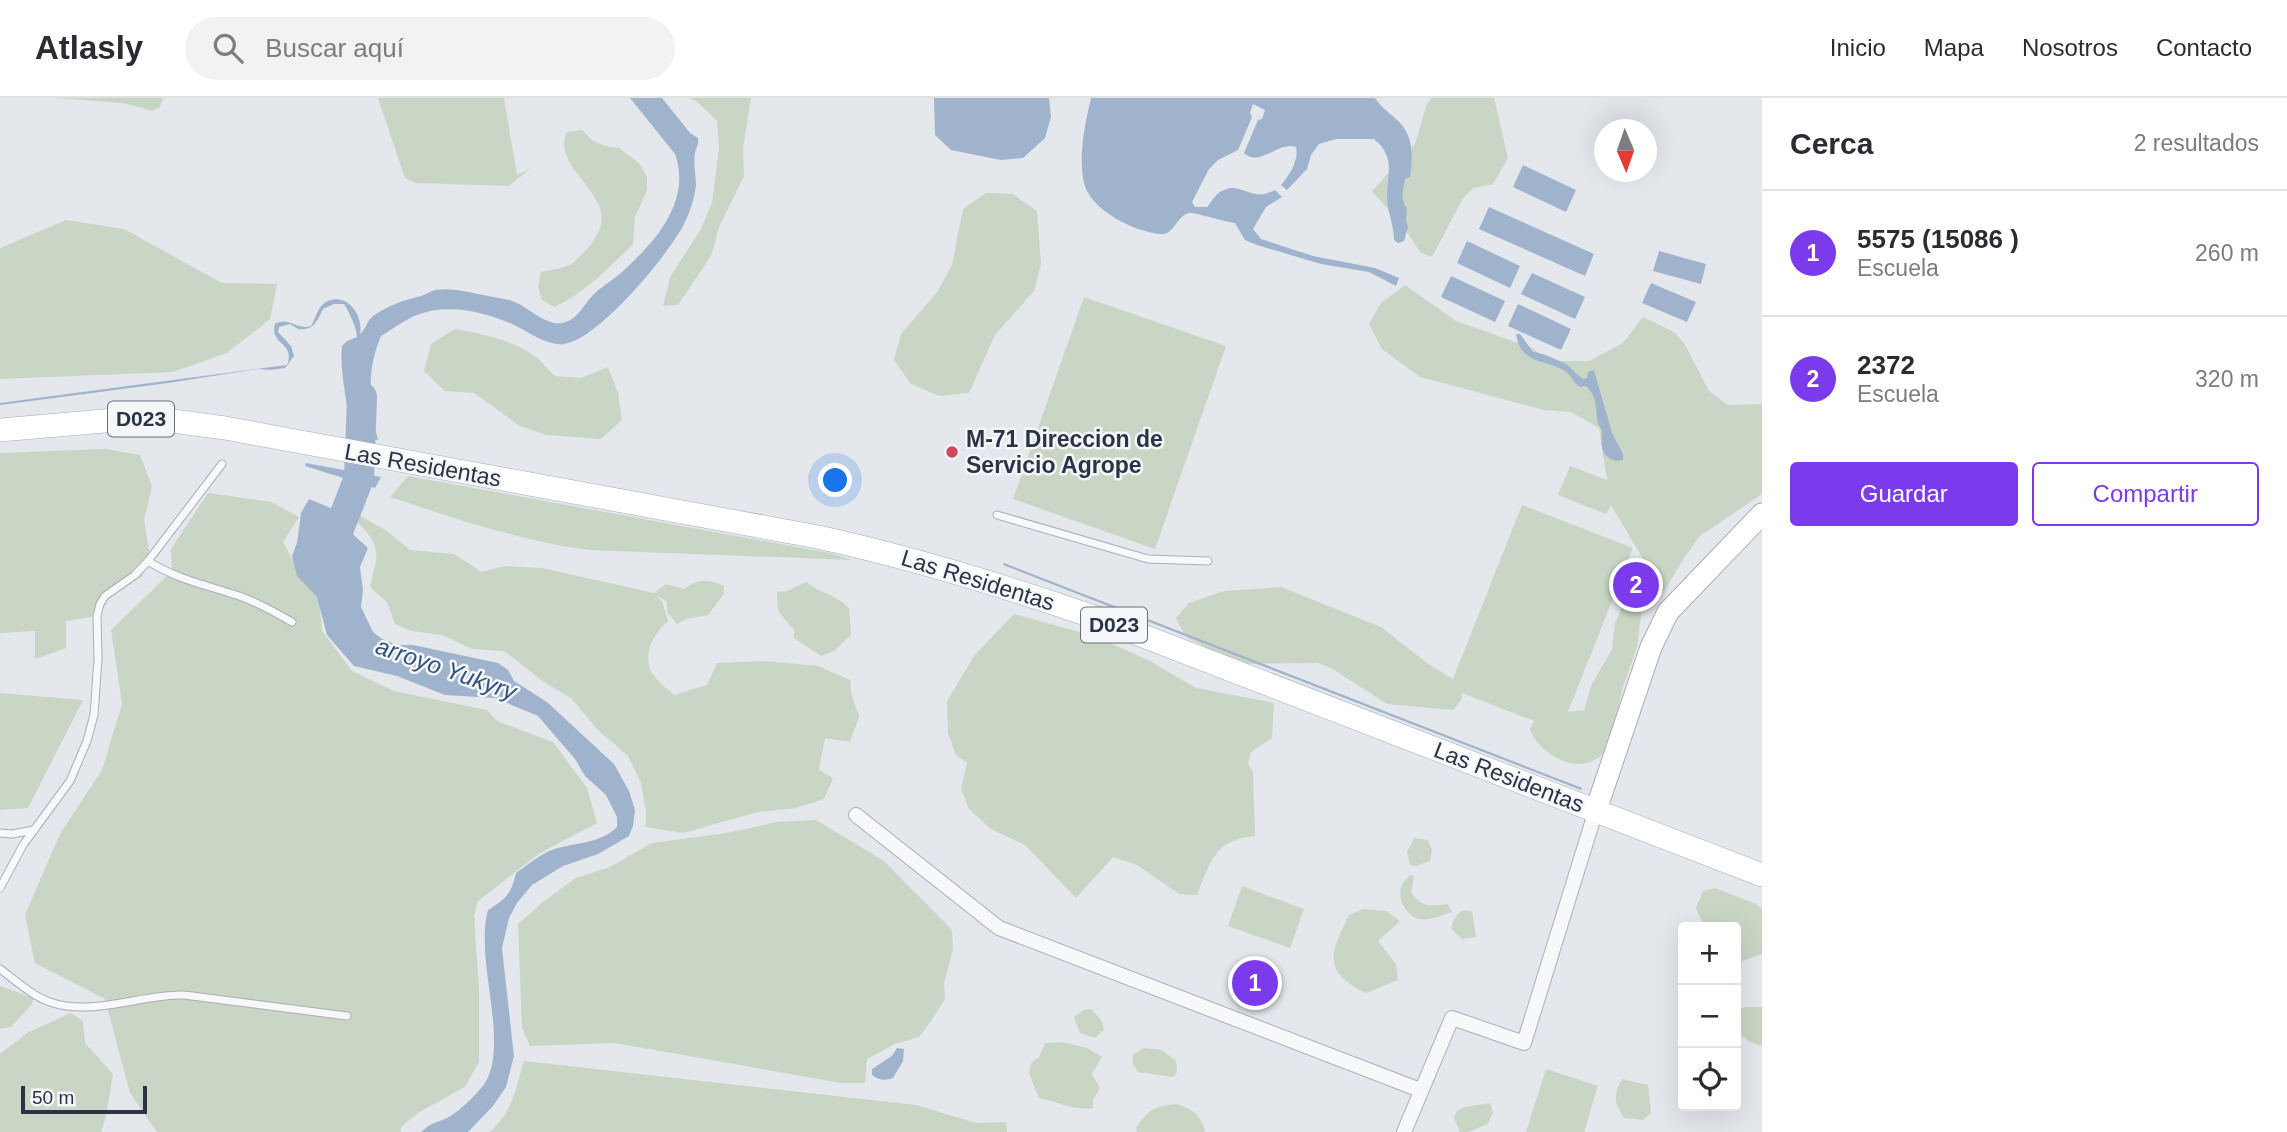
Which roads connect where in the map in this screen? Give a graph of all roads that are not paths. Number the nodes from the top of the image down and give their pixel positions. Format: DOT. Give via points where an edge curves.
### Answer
graph roads {
  1 [pos="0,430"];
  2 [pos="222,464"];
  3 [pos="1762,514"];
  4 [pos="997,515"];
  5 [pos="148,561"];
  6 [pos="1208,561"];
  7 [pos="292,622"];
  8 [pos="1596,810"];
  9 [pos="856,816"];
  10 [pos="35,830"];
  11 [pos="0,833"];
  12 [pos="1762,875"];
  13 [pos="0,888"];
  14 [pos="0,969"];
  15 [pos="347,1016"];
  16 [pos="1420,1090"];
  17 [pos="1408,1131"];
  1 -- 8 [label="main road, Las Residentas / D023" via="165,420 900,555 1094,617"];
  2 -- 5 [label="lane"];
  3 -- 8 [label="main road" via="1668,612 1651,646"];
  4 -- 6 [label="lane" via="1148,559"];
  5 -- 7 [label="lane"];
  5 -- 10 [label="lane" via="100,604 94,715 87,741 70,781"];
  8 -- 12 [label="main road, Las Residentas / D023"];
  8 -- 16 [label="street" via="1524,1043 1452,1018"];
  9 -- 16 [label="street" via="999,928"];
  10 -- 11 [label="lane"];
  10 -- 13 [label="lane"];
  14 -- 15 [label="lane" via="48,1002 68,1006 165,994"];
  16 -- 17 [label="street"];
}
